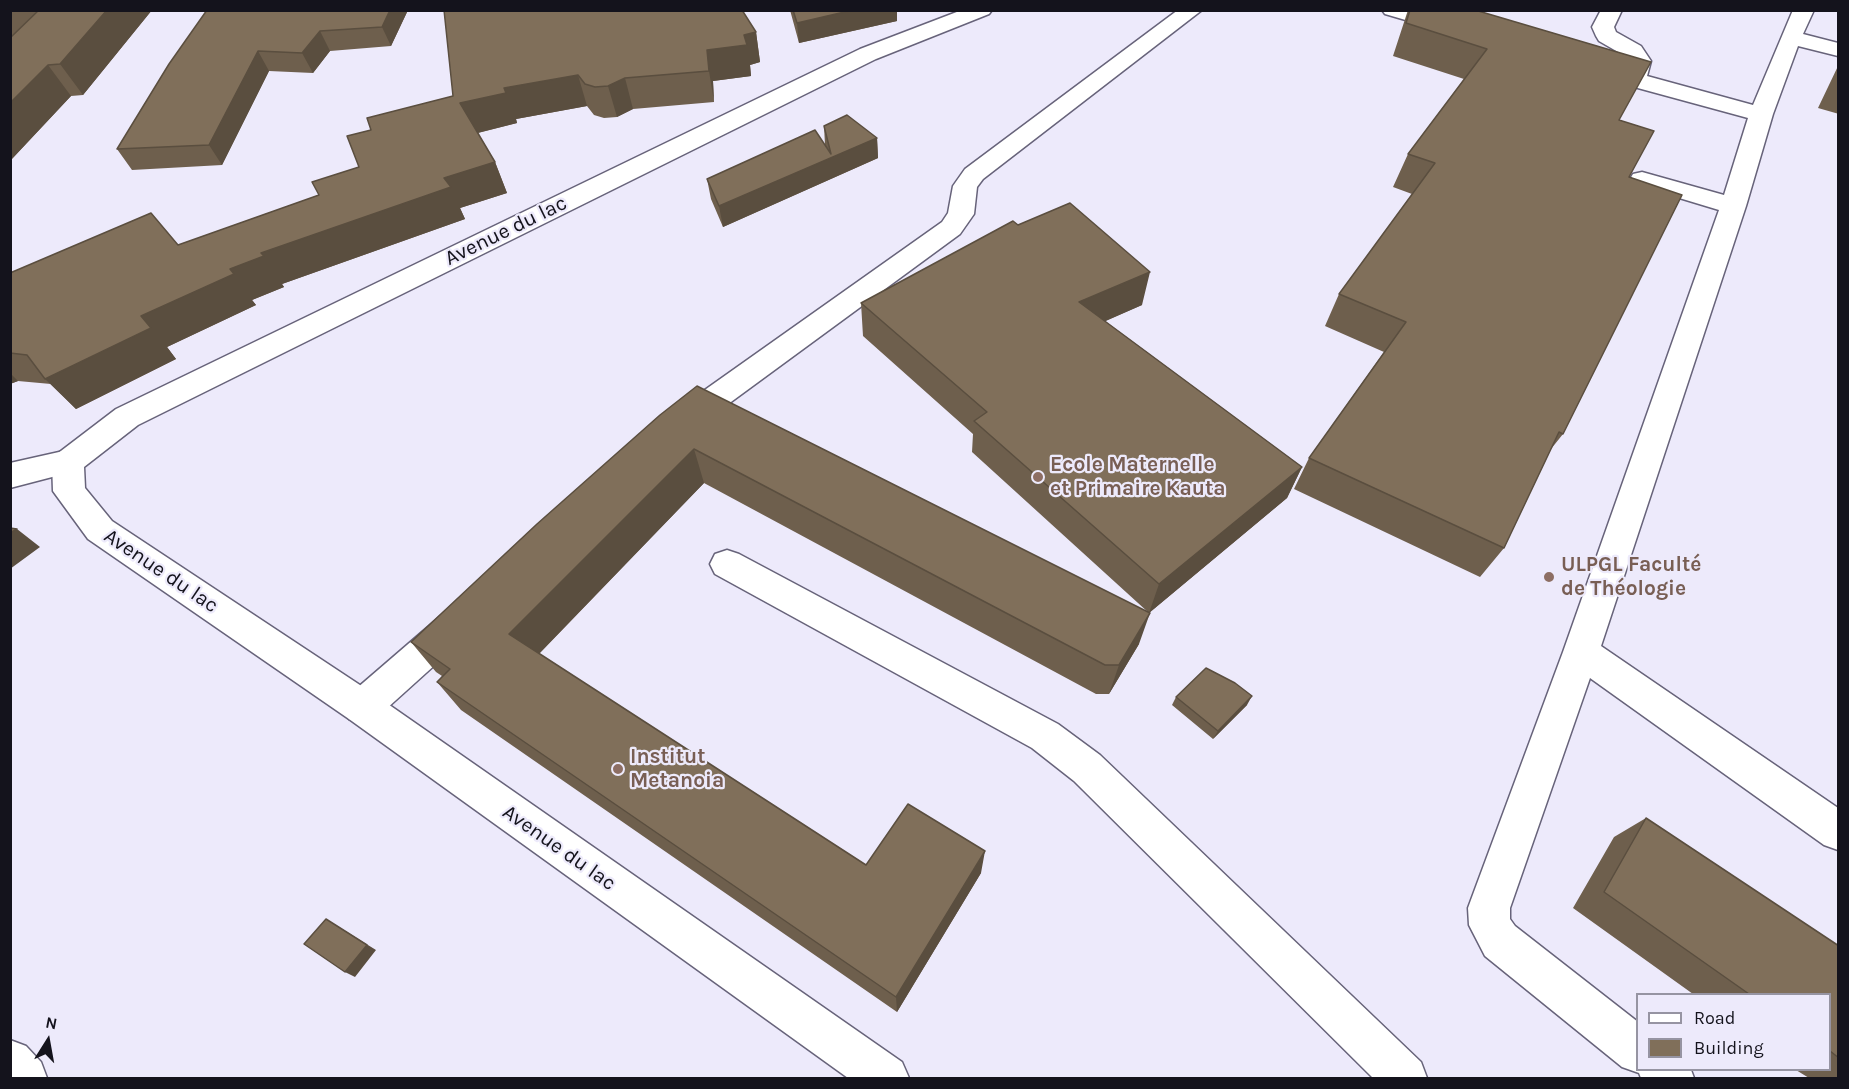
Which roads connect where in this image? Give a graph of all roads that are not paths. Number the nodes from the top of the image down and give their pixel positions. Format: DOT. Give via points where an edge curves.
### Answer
graph roads {
  1 [pos="982,10"];
  2 [pos="1192,10"];
  3 [pos="1392,10"];
  4 [pos="1612,10"];
  5 [pos="1804,10"];
  6 [pos="1469,33"];
  7 [pos="1791,37"];
  8 [pos="1839,50"];
  9 [pos="1580,65"];
  10 [pos="1635,81"];
  11 [pos="1761,114"];
  12 [pos="1642,179"];
  13 [pos="1733,206"];
  14 [pos="659,440"];
  15 [pos="68,462"];
  16 [pos="14,469"];
  17 [pos="728,564"];
  18 [pos="477,605"];
  19 [pos="1581,652"];
  20 [pos="362,707"];
  21 [pos="1839,831"];
  22 [pos="1636,1049"];
  23 [pos="10,1062"];
  24 [pos="25,1078"];
  25 [pos="886,1078"];
  26 [pos="1405,1078"];
  1 -- 15 [label="main road, Avenue du lac" via="868,54 127,417"];
  2 -- 14 [label="main road" via="974,174 965,186 961,214 951,228 706,402"];
  3 -- 6 [label="main road"];
  4 -- 10 [label="main road" via="1603,27 1607,36 1633,51 1640,61"];
  5 -- 7 [label="main road"];
  7 -- 8 [label="main road"];
  7 -- 11 [label="main road"];
  9 -- 10 [label="main road"];
  10 -- 11 [label="main road"];
  11 -- 13 [label="main road"];
  12 -- 13 [label="main road"];
  13 -- 19 [label="main road"];
  15 -- 16 [label="main road"];
  15 -- 20 [label="main road, Avenue du lac" via="69,491 100,530"];
  17 -- 26 [label="main road" via="1045,736 1087,768"];
  18 -- 20 [label="main road"];
  19 -- 21 [label="main road"];
  19 -- 22 [label="main road" via="1489,908 1490,925 1500,941"];
  20 -- 25 [label="main road, Avenue du lac"];
  23 -- 24 [label="main road"];
}
